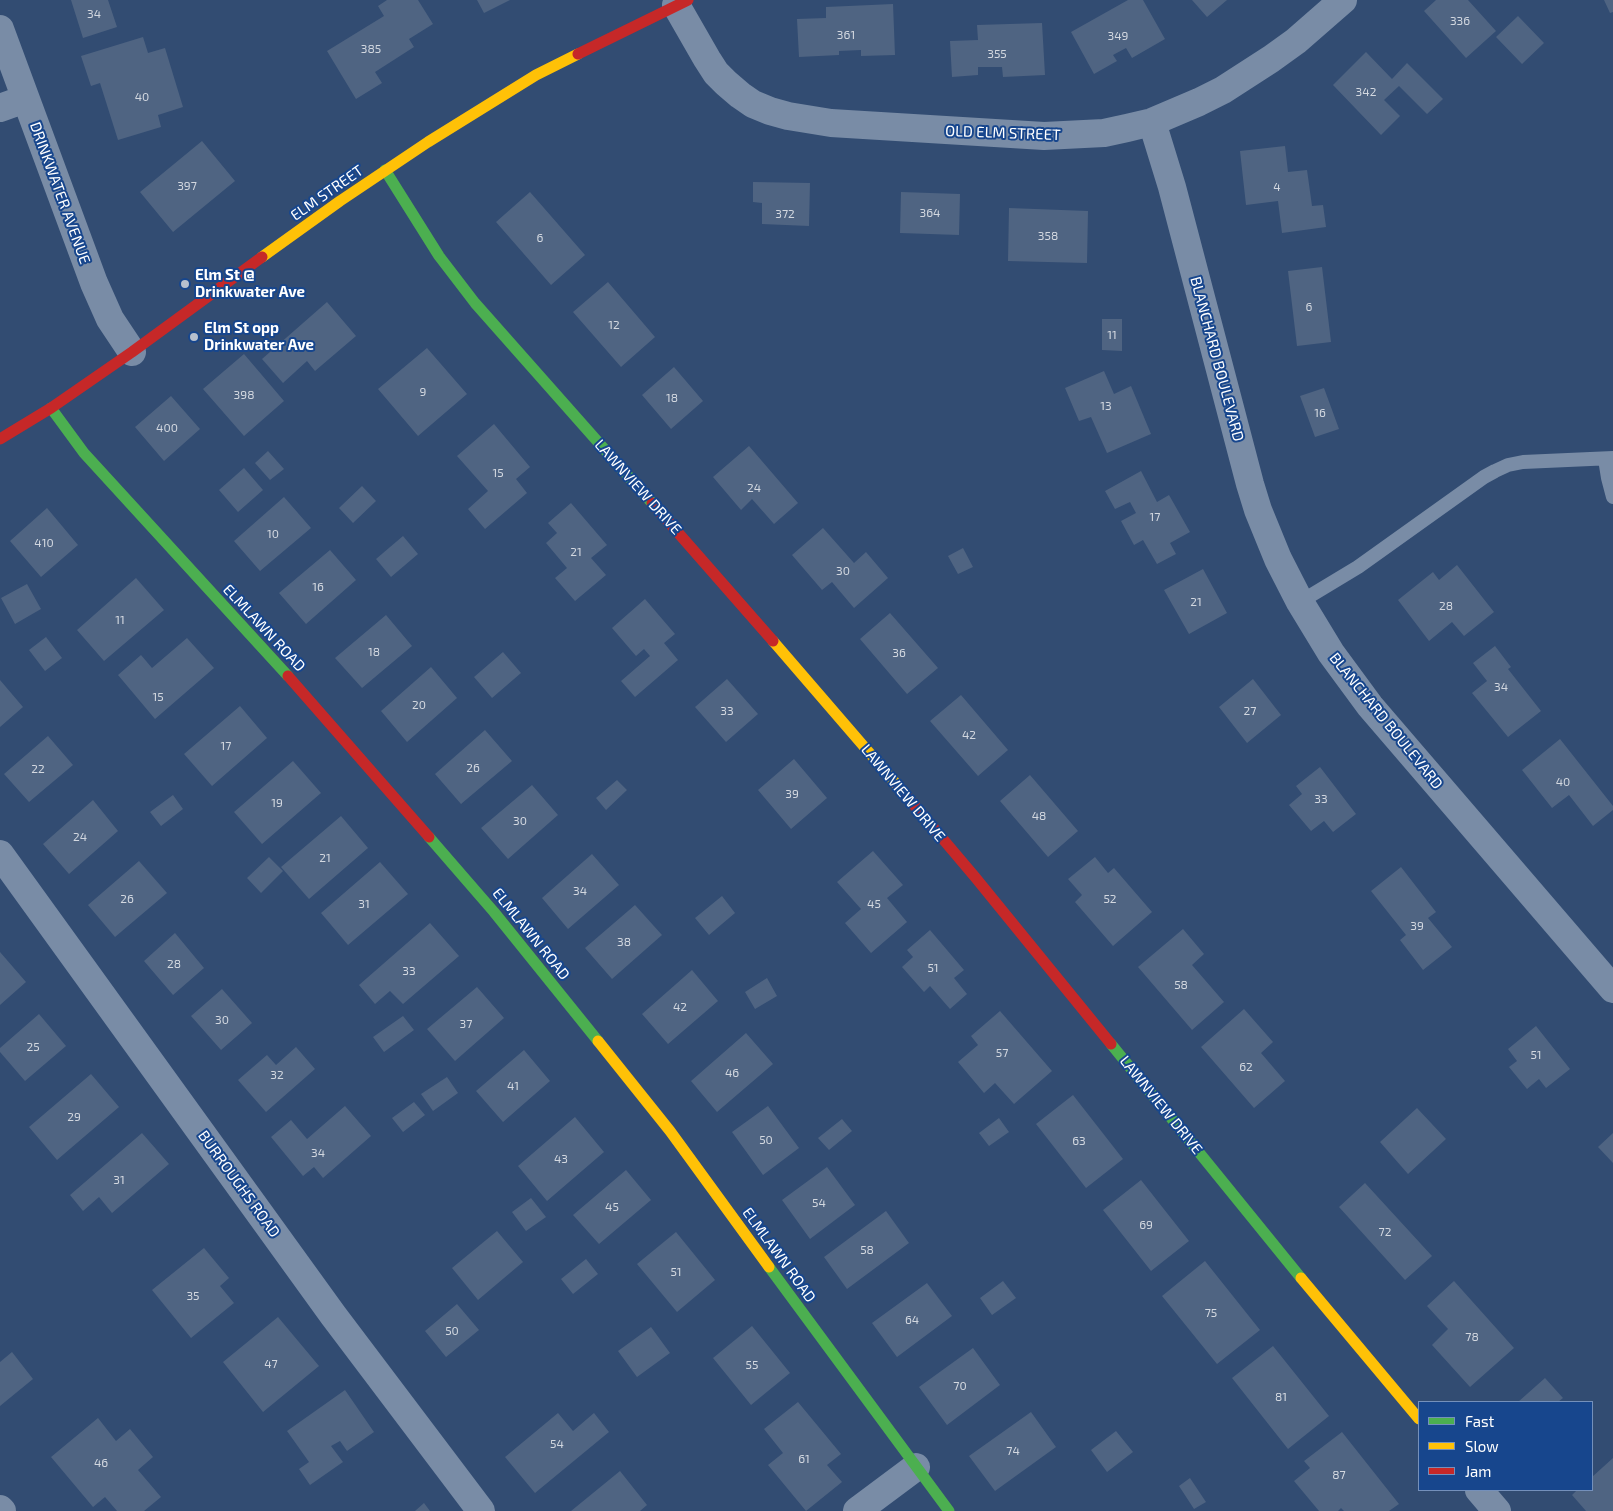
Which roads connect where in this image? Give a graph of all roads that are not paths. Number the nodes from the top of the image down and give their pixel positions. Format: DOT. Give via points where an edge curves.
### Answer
graph roads {
  1 [pos="1343,0"];
  2 [pos="682,3"];
  3 [pos="0,29"];
  4 [pos="25,99"];
  5 [pos="0,108"];
  6 [pos="1152,122"];
  7 [pos="385,170"];
  8 [pos="132,352"];
  9 [pos="50,408"];
  10 [pos="0,439"];
  11 [pos="1609,458"];
  12 [pos="1613,497"];
  13 [pos="1300,602"];
  14 [pos="0,854"];
  15 [pos="1613,989"];
  16 [pos="1418,1418"];
  17 [pos="916,1467"];
  18 [pos="1480,1491"];
  19 [pos="481,1511"];
  20 [pos="857,1511"];
  21 [pos="949,1511"];
  22 [pos="1497,1511"];
  1 -- 6 [label="street, OLD ELM STREET" via="1296,41 1246,76 1199,102"];
  2 -- 6 [label="street, OLD ELM STREET" via="707,59 726,83 753,104 788,116 831,123 1044,136 1104,133"];
  2 -- 7 [label="street, ELM STREET" via="536,75"];
  3 -- 4 [label="street, DRINKWATER AVENUE"];
  4 -- 5 [label="street"];
  4 -- 8 [label="street, DRINKWATER AVENUE" via="97,292 110,320"];
  6 -- 13 [label="street, BLANCHARD BOULEVARD" via="1242,456 1278,559"];
  7 -- 8 [label="street, ELM STREET"];
  7 -- 16 [label="street, LAWNVIEW DRIVE" via="439,256 475,303 772,639 975,877"];
  8 -- 9 [label="street, ELM STREET"];
  9 -- 10 [label="street, ELM STREET"];
  9 -- 17 [label="street, ELMLAWN ROAD" via="84,453 302,691 500,920 670,1131"];
  11 -- 12 [label="lane" via="1608,478"];
  11 -- 13 [label="lane" via="1523,462 1495,471 1358,567"];
  13 -- 15 [label="street, BLANCHARD BOULEVARD" via="1340,666 1390,731"];
  14 -- 19 [label="street, BURROUGHS ROAD" via="333,1315"];
  17 -- 20 [label="street"];
  17 -- 21 [label="street, ELMLAWN ROAD"];
  18 -- 22 [label="street"];
}
